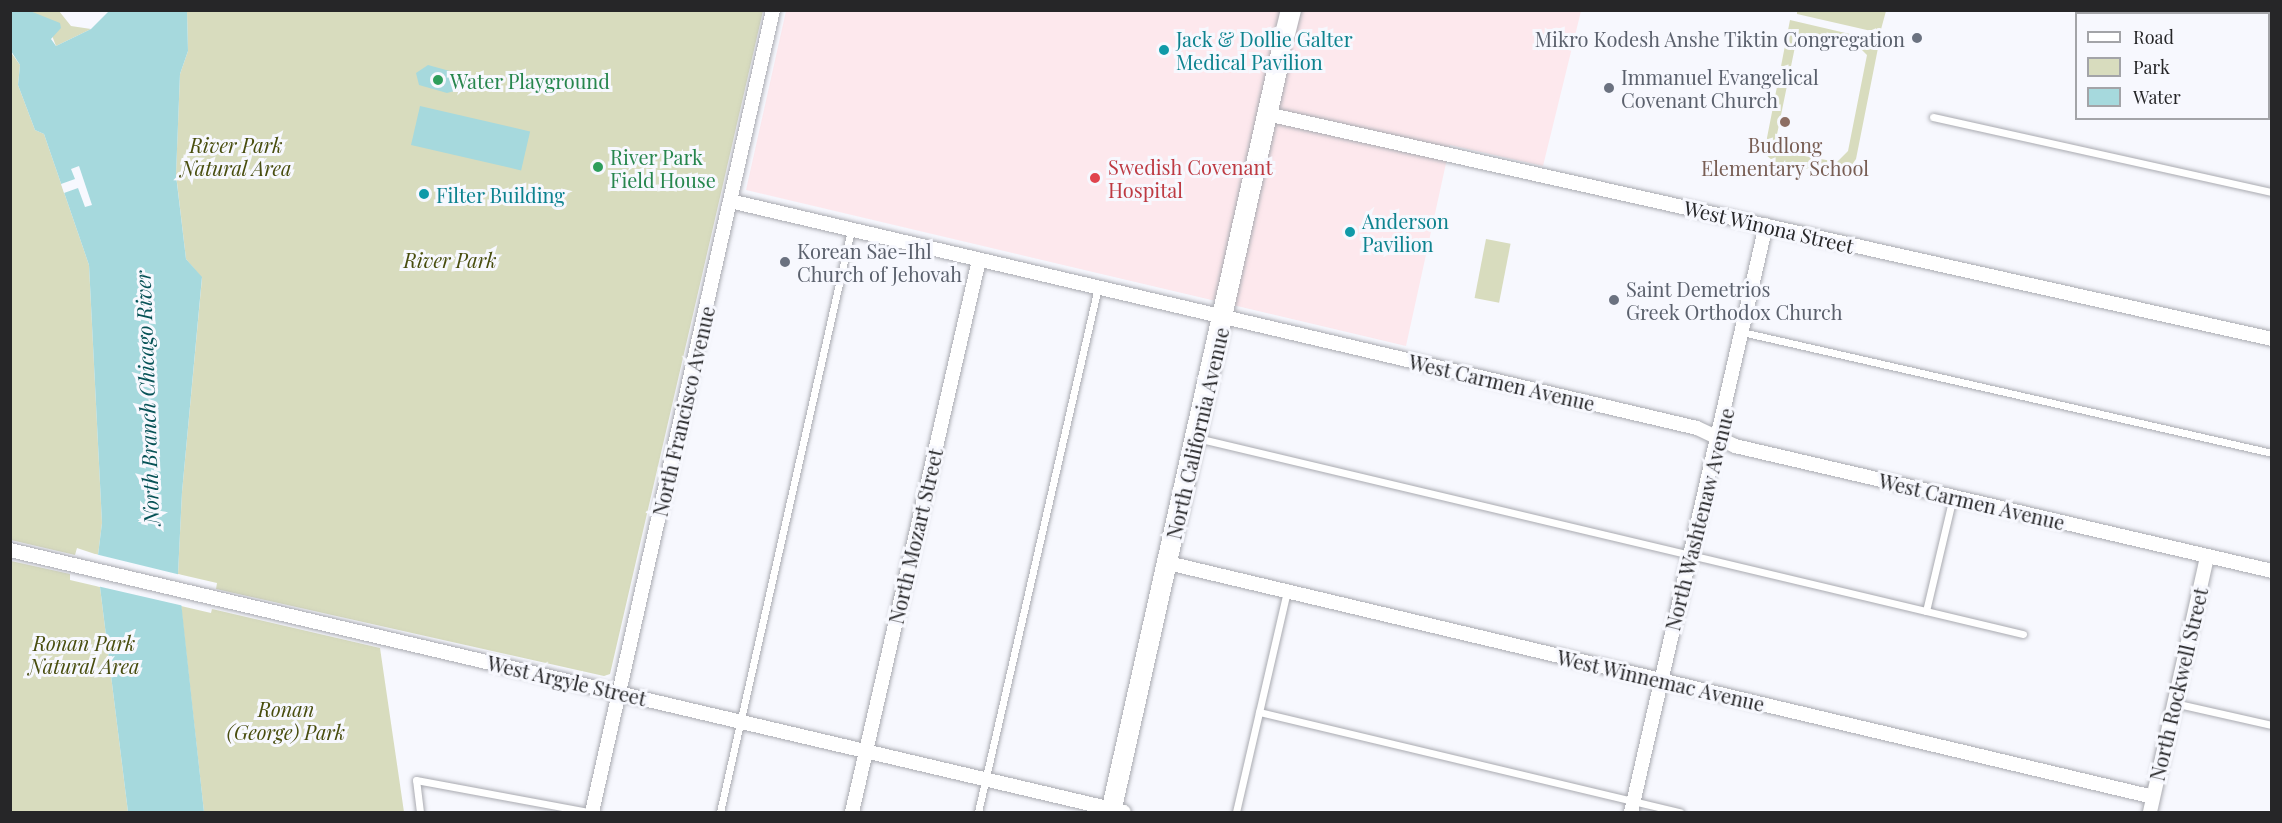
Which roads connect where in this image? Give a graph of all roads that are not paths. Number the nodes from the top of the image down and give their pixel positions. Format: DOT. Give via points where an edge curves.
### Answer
graph roads {
  1 [pos="773,10"];
  2 [pos="1291,10"];
  3 [pos="1267,114"];
  4 [pos="1933,117"];
  5 [pos="2271,192"];
  6 [pos="730,201"];
  7 [pos="1766,225"];
  8 [pos="851,230"];
  9 [pos="979,260"];
  10 [pos="1098,287"];
  11 [pos="1224,315"];
  12 [pos="1743,332"];
  13 [pos="2271,339"];
  14 [pos="1718,437"];
  15 [pos="1197,438"];
  16 [pos="2271,453"];
  17 [pos="1953,497"];
  18 [pos="10,550"];
  19 [pos="1688,555"];
  20 [pos="2207,556"];
  21 [pos="1168,563"];
  22 [pos="2271,571"];
  23 [pos="1287,591"];
  24 [pos="1926,611"];
  25 [pos="2023,634"];
  26 [pos="1661,680"];
  27 [pos="619,692"];
  28 [pos="2174,703"];
  29 [pos="1259,712"];
  30 [pos="740,721"];
  31 [pos="2271,725"];
  32 [pos="866,751"];
  33 [pos="986,780"];
  34 [pos="2153,797"];
  35 [pos="1632,807"];
  36 [pos="1116,812"];
  37 [pos="420,813"];
  38 [pos="590,813"];
  39 [pos="720,813"];
  40 [pos="852,813"];
  41 [pos="978,813"];
  42 [pos="1236,813"];
  43 [pos="1680,813"];
  44 [pos="2150,813"];
  1 -- 6 [label="street, North Francisco Avenue"];
  2 -- 3 [label="main road, North California Avenue"];
  3 -- 7 [label="street, West Winona Street"];
  3 -- 11 [label="main road, North California Avenue"];
  4 -- 5 [label="lane"];
  6 -- 8 [label="street, West Carmen Avenue"];
  6 -- 27 [label="street, North Francisco Avenue"];
  7 -- 12 [label="street, North Washtenaw Avenue"];
  7 -- 13 [label="street, West Winona Street"];
  8 -- 9 [label="street, West Carmen Avenue"];
  8 -- 30 [label="lane"];
  9 -- 10 [label="street, West Carmen Avenue"];
  9 -- 32 [label="street, North Mozart Street"];
  10 -- 11 [label="street, West Carmen Avenue"];
  10 -- 33 [label="lane"];
  11 -- 14 [label="street, West Carmen Avenue" via="1686,425"];
  11 -- 15 [label="main road, North California Avenue"];
  12 -- 14 [label="street, North Washtenaw Avenue"];
  12 -- 16 [label="lane"];
  14 -- 17 [label="street, West Carmen Avenue" via="1735,446"];
  14 -- 19 [label="street, North Washtenaw Avenue"];
  15 -- 19 [label="lane"];
  15 -- 21 [label="main road, North California Avenue"];
  17 -- 20 [label="street, West Carmen Avenue"];
  17 -- 24 [label="lane"];
  18 -- 27 [label="street, West Argyle Street"];
  19 -- 24 [label="lane"];
  19 -- 26 [label="street, North Washtenaw Avenue"];
  20 -- 22 [label="street, West Carmen Avenue"];
  20 -- 28 [label="street, North Rockwell Street"];
  21 -- 23 [label="street, West Winnemac Avenue"];
  21 -- 36 [label="main road, North California Avenue"];
  23 -- 26 [label="street, West Winnemac Avenue"];
  23 -- 29 [label="lane"];
  24 -- 25 [label="lane"];
  26 -- 34 [label="street, West Winnemac Avenue"];
  26 -- 35 [label="street, North Washtenaw Avenue"];
  27 -- 30 [label="street, West Argyle Street"];
  27 -- 38 [label="street, North Francisco Avenue"];
  28 -- 31 [label="lane"];
  28 -- 34 [label="street, North Rockwell Street"];
  29 -- 35 [label="lane"];
  29 -- 42 [label="lane"];
  30 -- 32 [label="street, West Argyle Street"];
  30 -- 39 [label="lane"];
  32 -- 33 [label="street, West Argyle Street"];
  32 -- 40 [label="street, North Mozart Street"];
  33 -- 36 [label="street, West Argyle Street"];
  33 -- 41 [label="lane"];
  34 -- 44 [label="street, North Rockwell Street"];
  35 -- 43 [label="lane"];
  37 -- 38 [label="lane" via="416,780"];
}
